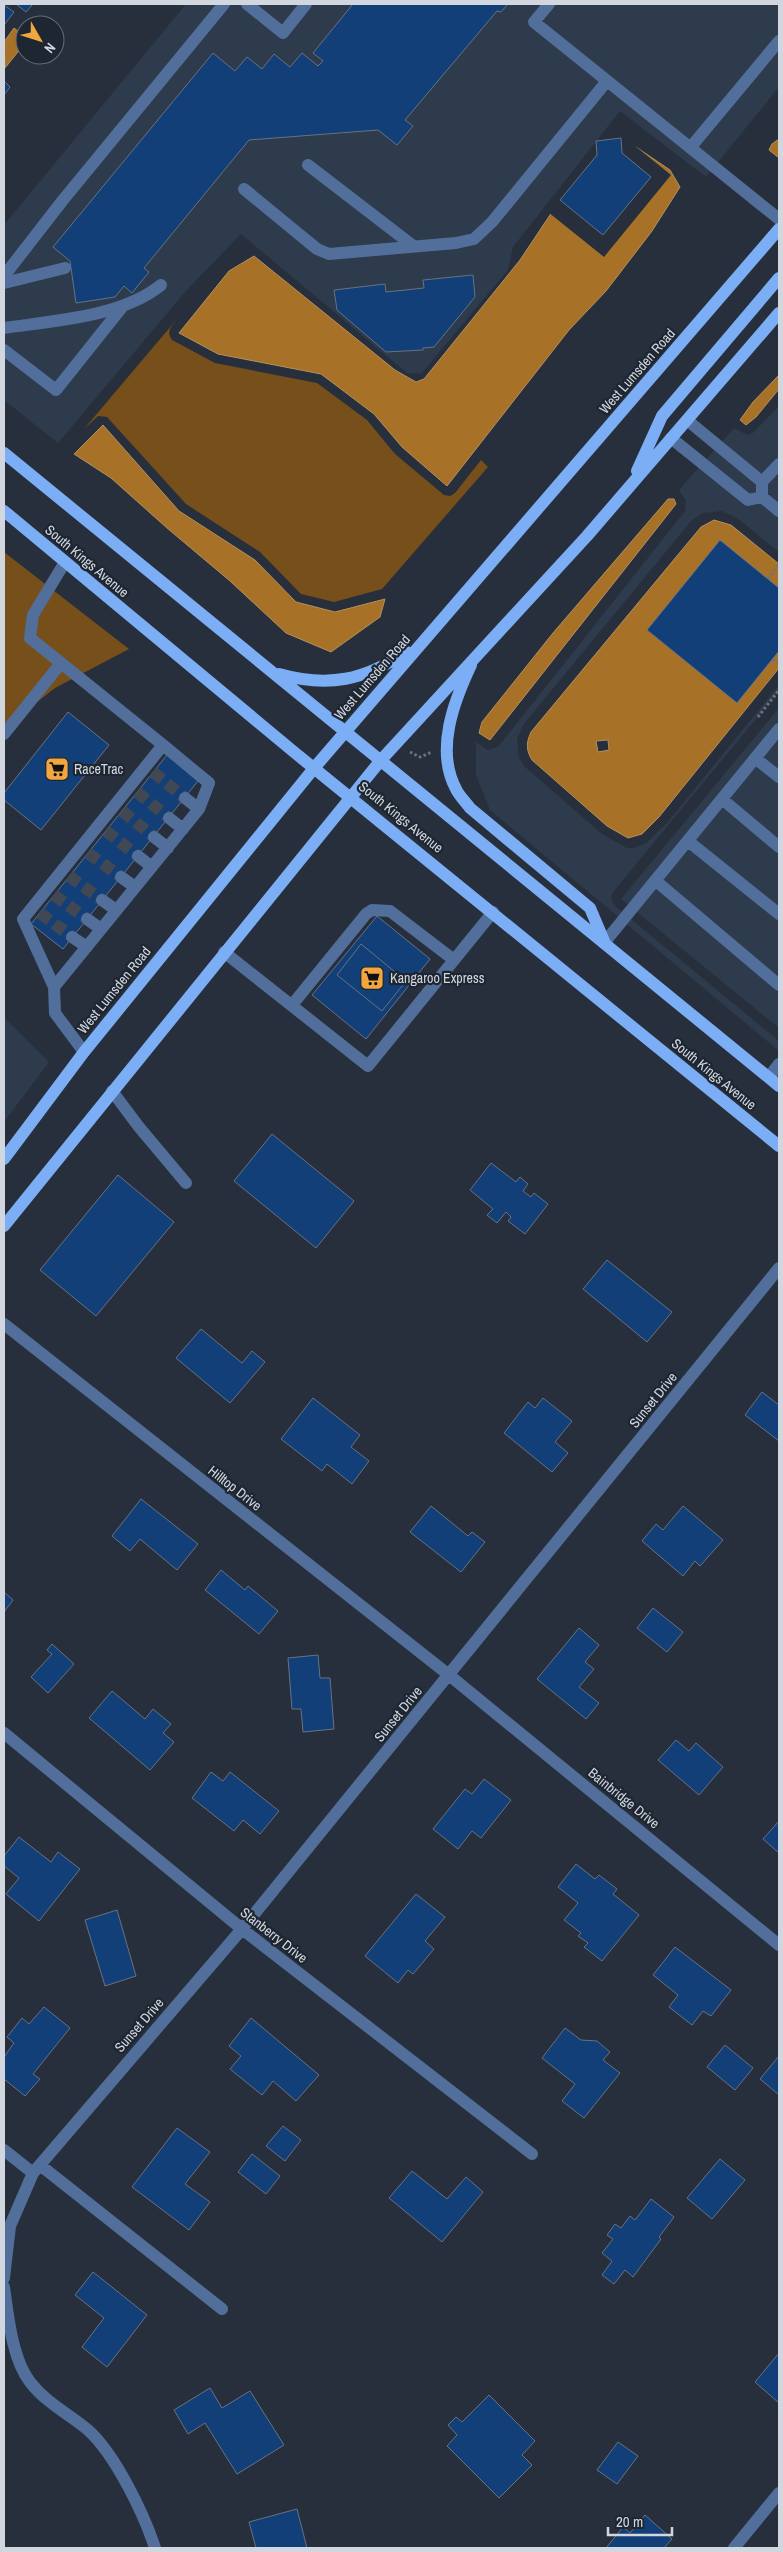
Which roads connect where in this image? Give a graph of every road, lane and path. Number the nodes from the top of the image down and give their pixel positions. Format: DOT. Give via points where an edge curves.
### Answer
graph roads {
  1 [pos="224,4"];
  2 [pos="247,4"];
  3 [pos="306,4"];
  4 [pos="549,4"];
  5 [pos="779,41"];
  6 [pos="607,81"];
  7 [pos="690,148"];
  8 [pos="308,165"];
  9 [pos="244,189"];
  10 [pos="779,219"];
  11 [pos="779,229"];
  12 [pos="412,245"];
  13 [pos="65,268"];
  14 [pos="4,276"];
  15 [pos="779,278"];
  16 [pos="4,283"];
  17 [pos="161,286"];
  18 [pos="123,306"];
  19 [pos="779,313"];
  20 [pos="4,328"];
  21 [pos="4,350"];
  22 [pos="687,420"];
  23 [pos="672,438"];
  24 [pos="4,453"];
  25 [pos="779,464"];
  26 [pos="762,482"];
  27 [pos="630,485"];
  28 [pos="762,497"];
  29 [pos="779,511"];
  30 [pos="4,512"];
  31 [pos="65,562"];
  32 [pos="779,565"];
  33 [pos="768,579"];
  34 [pos="420,644"];
  35 [pos="476,654"];
  36 [pos="773,659"];
  37 [pos="62,663"];
  38 [pos="779,664"];
  39 [pos="273,672"];
  40 [pos="779,690"];
  41 [pos="758,717"];
  42 [pos="779,729"];
  43 [pos="345,731"];
  44 [pos="4,734"];
  45 [pos="163,745"];
  46 [pos="434,751"];
  47 [pos="410,752"];
  48 [pos="420,757"];
  49 [pos="755,758"];
  50 [pos="381,760"];
  51 [pos="414,764"];
  52 [pos="315,767"];
  53 [pos="779,777"];
  54 [pos="350,795"];
  55 [pos="185,798"];
  56 [pos="722,799"];
  57 [pos="199,809"];
  58 [pos="169,818"];
  59 [pos="183,829"];
  60 [pos="154,837"];
  61 [pos="688,841"];
  62 [pos="779,847"];
  63 [pos="168,848"];
  64 [pos="138,856"];
  65 [pos="152,866"];
  66 [pos="121,877"];
  67 [pos="656,881"];
  68 [pos="135,887"];
  69 [pos="102,900"];
  70 [pos="116,910"];
  71 [pos="493,912"];
  72 [pos="779,914"];
  73 [pos="87,919"];
  74 [pos="101,930"];
  75 [pos="72,937"];
  76 [pos="604,943"];
  77 [pos="86,947"];
  78 [pos="224,952"];
  79 [pos="454,960"];
  80 [pos="779,985"];
  81 [pos="54,987"];
  82 [pos="292,1006"];
  83 [pos="84,1052"];
  84 [pos="779,1064"];
  85 [pos="768,1077"];
  86 [pos="779,1086"];
  87 [pos="112,1091"];
  88 [pos="779,1146"];
  89 [pos="4,1158"];
  90 [pos="186,1184"];
  91 [pos="4,1226"];
  92 [pos="779,1268"];
  93 [pos="4,1324"];
  94 [pos="449,1675"];
  95 [pos="4,1733"];
  96 [pos="242,1929"];
  97 [pos="779,1945"];
  98 [pos="4,2150"];
  99 [pos="532,2154"];
  100 [pos="36,2169"];
  101 [pos="4,2278"];
  102 [pos="4,2287"];
  103 [pos="222,2309"];
  104 [pos="779,2492"];
  105 [pos="155,2548"];
  106 [pos="734,2548"];
  1 -- 14 [label="street"];
  2 -- 3 [label="street" via="283,33"];
  4 -- 6 [label="street" via="534,22"];
  5 -- 7 [label="street"];
  6 -- 7 [label="street"];
  6 -- 12 [label="street" via="492,222 474,239"];
  7 -- 10 [label="street"];
  8 -- 12 [label="street"];
  9 -- 12 [label="street" via="317,249 329,254"];
  11 -- 34 [label="main road, West Lumsden Road"];
  13 -- 16 [label="street"];
  15 -- 27 [label="main road" via="662,416"];
  17 -- 18 [label="street" via="148,296"];
  18 -- 20 [label="street"];
  18 -- 21 [label="street" via="56,390"];
  19 -- 22 [label="main road"];
  22 -- 23 [label="main road"];
  22 -- 26 [label="street"];
  23 -- 27 [label="main road"];
  23 -- 28 [label="street" via="748,500"];
  24 -- 39 [label="main road"];
  25 -- 26 [label="street"];
  26 -- 28 [label="street"];
  27 -- 35 [label="main road" via="587,536"];
  28 -- 29 [label="street"];
  30 -- 31 [label="main road, South Kings Avenue"];
  31 -- 37 [label="street" via="32,615 30,638"];
  31 -- 52 [label="main road, South Kings Avenue"];
  32 -- 33 [label="path"];
  34 -- 39 [label="main road" via="390,663 337,681 304,681"];
  34 -- 43 [label="main road, West Lumsden Road"];
  35 -- 50 [label="main road"];
  35 -- 76 [label="main road" via="449,722 450,771 456,789 470,808 590,908"];
  36 -- 38 [label="path"];
  37 -- 44 [label="street"];
  37 -- 45 [label="street"];
  39 -- 43 [label="main road"];
  40 -- 41 [label="path"];
  42 -- 49 [label="street"];
  43 -- 50 [label="main road"];
  43 -- 52 [label="main road, West Lumsden Road"];
  45 -- 57 [label="street" via="210,784"];
  45 -- 81 [label="street" via="150,769 66,874 36,910 23,919"];
  46 -- 48 [label="path"];
  47 -- 48 [label="path"];
  48 -- 51 [label="path"];
  49 -- 53 [label="street"];
  49 -- 56 [label="street"];
  50 -- 54 [label="main road"];
  50 -- 76 [label="main road"];
  52 -- 54 [label="main road, South Kings Avenue"];
  52 -- 83 [label="main road, West Lumsden Road"];
  54 -- 71 [label="main road, South Kings Avenue"];
  54 -- 78 [label="main road"];
  55 -- 57 [label="street"];
  56 -- 61 [label="street"];
  56 -- 62 [label="street"];
  57 -- 59 [label="street"];
  58 -- 59 [label="street"];
  59 -- 63 [label="street"];
  60 -- 63 [label="street"];
  61 -- 67 [label="street"];
  61 -- 72 [label="street"];
  63 -- 65 [label="street"];
  64 -- 65 [label="street"];
  65 -- 68 [label="street"];
  66 -- 68 [label="street"];
  67 -- 76 [label="street"];
  67 -- 80 [label="street"];
  68 -- 70 [label="street"];
  69 -- 70 [label="street"];
  70 -- 74 [label="street"];
  71 -- 79 [label="street"];
  71 -- 88 [label="main road, South Kings Avenue"];
  73 -- 74 [label="street"];
  74 -- 77 [label="street"];
  75 -- 77 [label="street"];
  76 -- 85 [label="main road"];
  77 -- 81 [label="street"];
  78 -- 82 [label="street"];
  78 -- 87 [label="main road"];
  79 -- 82 [label="street" via="390,911 372,910"];
  79 -- 82 [label="street" via="368,1066"];
  81 -- 83 [label="street" via="55,1013"];
  83 -- 89 [label="main road, West Lumsden Road"];
  84 -- 85 [label="street"];
  85 -- 86 [label="main road"];
  87 -- 90 [label="street"];
  87 -- 91 [label="main road"];
  92 -- 94 [label="street, Sunset Drive"];
  93 -- 94 [label="street, Hilltop Drive"];
  94 -- 96 [label="street, Sunset Drive"];
  94 -- 97 [label="street, Bainbridge Drive"];
  95 -- 96 [label="street, Stanberry Drive"];
  96 -- 99 [label="street, Stanberry Drive"];
  96 -- 100 [label="street, Sunset Drive"];
  98 -- 100 [label="street"];
  100 -- 101 [label="street, Sunset Drive" via="10,2226"];
  100 -- 103 [label="street"];
  102 -- 105 [label="street" via="12,2340 29,2381 51,2404 89,2431 115,2465 146,2520"];
  104 -- 106 [label="street"];
}
